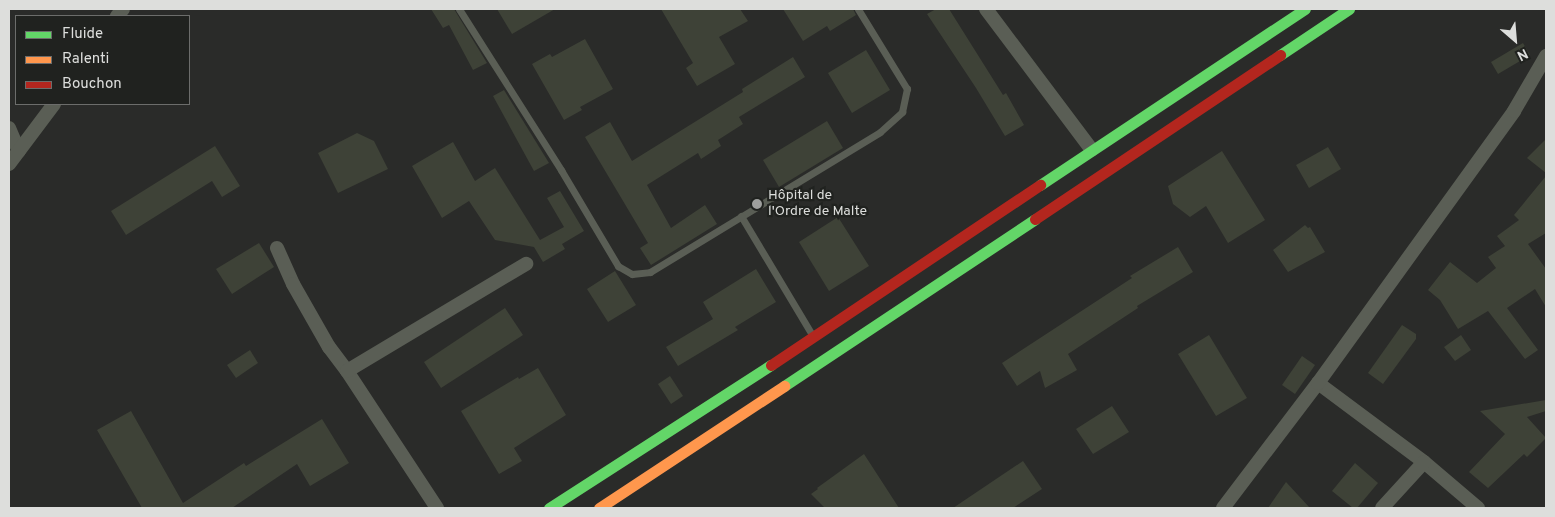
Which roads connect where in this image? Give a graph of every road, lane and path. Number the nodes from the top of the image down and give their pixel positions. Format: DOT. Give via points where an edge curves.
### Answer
graph roads {
  1 [pos="459,9"];
  2 [pos="858,9"];
  3 [pos="986,9"];
  4 [pos="1305,9"];
  5 [pos="1349,9"];
  6 [pos="1546,56"];
  7 [pos="53,105"];
  8 [pos="9,128"];
  9 [pos="1092,150"];
  10 [pos="19,151"];
  11 [pos="9,164"];
  12 [pos="740,216"];
  13 [pos="277,248"];
  14 [pos="526,264"];
  15 [pos="813,336"];
  16 [pos="347,371"];
  17 [pos="1318,383"];
  18 [pos="1424,462"];
  19 [pos="437,508"];
  20 [pos="549,508"];
  21 [pos="599,508"];
  22 [pos="1223,508"];
  23 [pos="1382,508"];
  24 [pos="1478,508"];
  1 -- 12 [label="lane" via="618,266 632,274 650,272"];
  2 -- 12 [label="lane" via="907,89 902,112 880,132"];
  3 -- 9 [label="street"];
  4 -- 9 [label="main road"];
  5 -- 21 [label="main road"];
  6 -- 17 [label="street" via="1514,111"];
  7 -- 10 [label="street"];
  8 -- 10 [label="street"];
  9 -- 15 [label="main road"];
  10 -- 11 [label="street"];
  12 -- 15 [label="lane"];
  13 -- 16 [label="street" via="314,322"];
  14 -- 16 [label="street"];
  15 -- 20 [label="main road"];
  16 -- 19 [label="street"];
  17 -- 18 [label="street"];
  17 -- 22 [label="street"];
  18 -- 23 [label="street"];
  18 -- 24 [label="street"];
}
